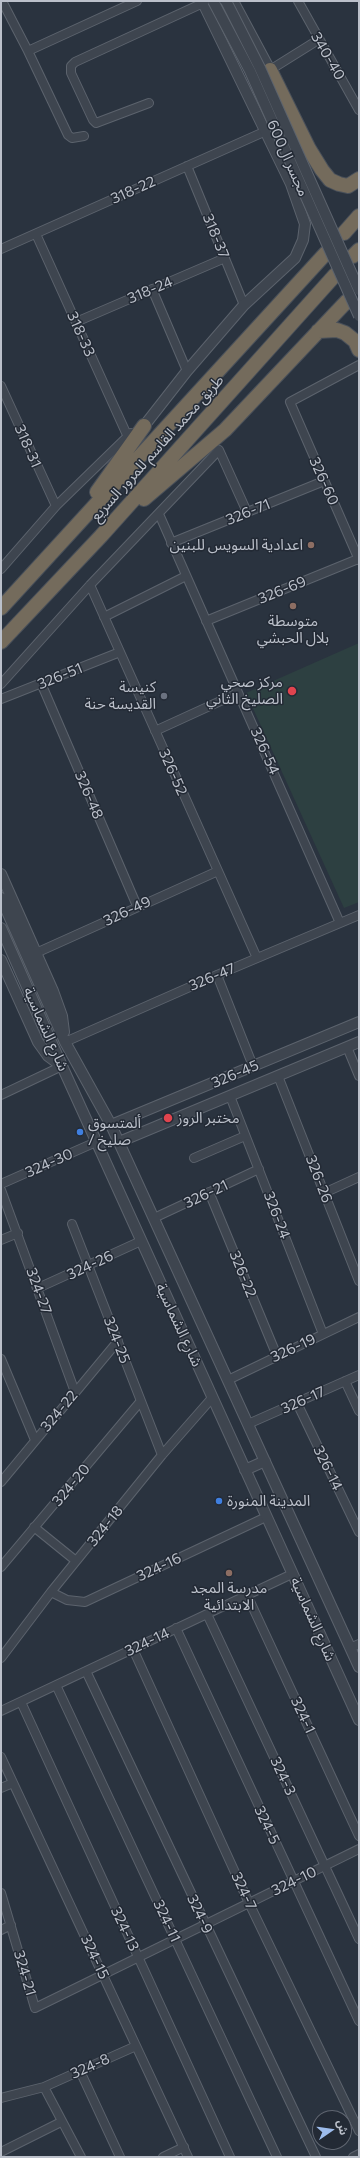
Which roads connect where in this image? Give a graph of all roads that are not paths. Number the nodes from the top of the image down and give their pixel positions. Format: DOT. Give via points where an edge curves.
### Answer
graph roads {
  1 [pos="2,1"];
  2 [pos="137,1"];
  3 [pos="226,1"];
  4 [pos="233,1"];
  5 [pos="298,1"];
  6 [pos="206,2"];
  7 [pos="318,40"];
  8 [pos="28,51"];
  9 [pos="270,70"];
  10 [pos="149,103"];
  11 [pos="359,110"];
  12 [pos="266,131"];
  13 [pos="84,136"];
  14 [pos="187,166"];
  15 [pos="359,179"];
  16 [pos="359,216"];
  17 [pos="344,233"];
  18 [pos="36,234"];
  19 [pos="1,249"];
  20 [pos="326,253"];
  21 [pos="225,258"];
  22 [pos="335,275"];
  23 [pos="152,289"];
  24 [pos="359,290"];
  25 [pos="346,301"];
  26 [pos="244,305"];
  27 [pos="359,316"];
  28 [pos="76,322"];
  29 [pos="318,331"];
  30 [pos="359,350"];
  31 [pos="359,365"];
  32 [pos="187,371"];
  33 [pos="1,386"];
  34 [pos="144,426"];
  35 [pos="127,435"];
  36 [pos="324,481"];
  37 [pos="56,506"];
  38 [pos="246,512"];
  39 [pos="159,514"];
  40 [pos="101,536"];
  41 [pos="62,542"];
  42 [pos="171,543"];
  43 [pos="359,559"];
  44 [pos="1,569"];
  45 [pos="186,576"];
  46 [pos="90,585"];
  47 [pos="1,608"];
  48 [pos="104,617"];
  49 [pos="206,621"];
  50 [pos="1,642"];
  51 [pos="120,652"];
  52 [pos="41,683"];
  53 [pos="1,684"];
  54 [pos="238,693"];
  55 [pos="1,699"];
  56 [pos="155,731"];
  57 [pos="218,871"];
  58 [pos="1,874"];
  59 [pos="1,898"];
  60 [pos="137,906"];
  61 [pos="359,915"];
  62 [pos="340,923"];
  63 [pos="1,928"];
  64 [pos="36,953"];
  65 [pos="257,958"];
  66 [pos="1,960"];
  67 [pos="217,975"];
  68 [pos="359,1022"];
  69 [pos="65,1042"];
  70 [pos="359,1042"];
  71 [pos="347,1047"];
  72 [pos="62,1066"];
  73 [pos="253,1066"];
  74 [pos="278,1076"];
  75 [pos="359,1076"];
  76 [pos="1,1095"];
  77 [pos="230,1096"];
  78 [pos="111,1125"];
  79 [pos="245,1136"];
  80 [pos="96,1142"];
  81 [pos="119,1142"];
  82 [pos="194,1158"];
  83 [pos="259,1169"];
  84 [pos="359,1177"];
  85 [pos="1,1184"];
  86 [pos="1,1190"];
  87 [pos="209,1192"];
  88 [pos="324,1193"];
  89 [pos="154,1218"];
  90 [pos="72,1224"];
  91 [pos="18,1233"];
  92 [pos="1,1240"];
  93 [pos="141,1241"];
  94 [pos="88,1266"];
  95 [pos="359,1281"];
  96 [pos="38,1288"];
  97 [pos="359,1317"];
  98 [pos="324,1334"];
  99 [pos="118,1341"];
  100 [pos="277,1356"];
  101 [pos="1,1359"];
  102 [pos="359,1375"];
  103 [pos="228,1380"];
  104 [pos="345,1381"];
  105 [pos="75,1392"];
  106 [pos="212,1398"];
  107 [pos="140,1402"];
  108 [pos="297,1403"];
  109 [pos="359,1411"];
  110 [pos="248,1424"];
  111 [pos="35,1440"];
  112 [pos="162,1455"];
  113 [pos="265,1461"];
  114 [pos="245,1470"];
  115 [pos="1,1482"];
  116 [pos="266,1517"];
  117 [pos="34,1527"];
  118 [pos="359,1532"];
  119 [pos="76,1561"];
  120 [pos="1,1566"];
  121 [pos="292,1574"];
  122 [pos="51,1592"];
  123 [pos="246,1595"];
  124 [pos="207,1614"];
  125 [pos="176,1628"];
  126 [pos="355,1646"];
  127 [pos="133,1649"];
  128 [pos="1,1658"];
  129 [pos="359,1667"];
  130 [pos="86,1671"];
  131 [pos="56,1685"];
  132 [pos="20,1702"];
  133 [pos="1,1711"];
  134 [pos="359,1720"];
  135 [pos="1,1757"];
  136 [pos="13,1783"];
  137 [pos="1,1788"];
  138 [pos="359,1836"];
  139 [pos="359,1849"];
  140 [pos="325,1866"];
  141 [pos="293,1881"];
  142 [pos="1,1892"];
  143 [pos="249,1903"];
  144 [pos="205,1924"];
  145 [pos="11,1925"];
  146 [pos="1,1930"];
  147 [pos="176,1939"];
  148 [pos="359,1939"];
  149 [pos="138,1957"];
  150 [pos="103,1974"];
  151 [pos="35,2008"];
  152 [pos="359,2021"];
  153 [pos="136,2046"];
  154 [pos="80,2071"];
  155 [pos="44,2087"];
  156 [pos="1,2098"];
  157 [pos="61,2122"];
  158 [pos="359,2131"];
  159 [pos="184,2147"];
  160 [pos="1,2152"];
  161 [pos="359,2154"];
  162 [pos="81,2157"];
  163 [pos="120,2157"];
  164 [pos="163,2157"];
  165 [pos="188,2157"];
  166 [pos="230,2157"];
  167 [pos="277,2157"];
  168 [pos="316,2157"];
  169 [pos="353,2157"];
  1 -- 8 [label="street"];
  2 -- 8 [label="street"];
  3 -- 24 [label="street, مجسر ال600, bridge" via="260,68"];
  4 -- 9 [label="street"];
  5 -- 7 [label="street, 340-40"];
  6 -- 10 [label="street" via="71,66 71,73 96,123"];
  6 -- 12 [label="street"];
  6 -- 27 [label="street, مجسر ال600, bridge" via="250,71"];
  7 -- 9 [label="street"];
  7 -- 11 [label="street, 340-40"];
  8 -- 13 [label="street" via="68,135 72,138"];
  9 -- 15 [label="highway" via="309,149 330,180 348,186"];
  12 -- 14 [label="street, 318-22"];
  12 -- 26 [label="street" via="300,206 305,224 303,240 295,258"];
  14 -- 18 [label="street, 318-22"];
  14 -- 21 [label="street, 318-37"];
  16 -- 17 [label="highway"];
  18 -- 19 [label="street, 318-22"];
  18 -- 28 [label="street, 318-33"];
  20 -- 41 [label="highway, طريق محمد القاسم للمرور السريع"];
  21 -- 23 [label="street, 318-24"];
  21 -- 26 [label="street, 318-37"];
  22 -- 40 [label="highway, طريق محمد القاسم للمرور السريع"];
  23 -- 28 [label="street, 318-24"];
  23 -- 32 [label="street"];
  25 -- 29 [label="highway"];
  26 -- 32 [label="street"];
  28 -- 35 [label="street, 318-33"];
  29 -- 30 [label="highway" via="337,330 345,333 355,341"];
  29 -- 40 [label="highway" via="225,430"];
  31 -- 36 [label="street, 326-60" via="290,402"];
  32 -- 34 [label="street"];
  33 -- 37 [label="street, 318-31"];
  34 -- 35 [label="street"];
  34 -- 41 [label="highway"];
  35 -- 37 [label="street"];
  36 -- 38 [label="street, 326-71"];
  36 -- 43 [label="street, 326-60"];
  37 -- 44 [label="street"];
  38 -- 39 [label="street" via="219,450"];
  38 -- 42 [label="street, 326-71"];
  39 -- 42 [label="street, 326-54"];
  39 -- 46 [label="street"];
  40 -- 50 [label="highway, طريق محمد القاسم للمرور السريع"];
  41 -- 47 [label="highway, طريق محمد القاسم للمرور السريع"];
  42 -- 45 [label="street, 326-54"];
  43 -- 49 [label="street, 326-69"];
  45 -- 48 [label="street"];
  45 -- 49 [label="street, 326-54"];
  46 -- 48 [label="street, 326-52"];
  46 -- 53 [label="street"];
  48 -- 51 [label="street, 326-52"];
  49 -- 54 [label="street, 326-54"];
  51 -- 52 [label="street, 326-51"];
  51 -- 56 [label="street, 326-52"];
  52 -- 55 [label="street, 326-51"];
  52 -- 60 [label="street, 326-48"];
  54 -- 56 [label="street"];
  54 -- 62 [label="street, 326-54"];
  56 -- 57 [label="street, 326-52"];
  57 -- 60 [label="street, 326-49"];
  57 -- 65 [label="street, 326-52"];
  58 -- 64 [label="street"];
  59 -- 69 [label="street, شارع الشماسية"];
  60 -- 64 [label="street, 326-49"];
  61 -- 62 [label="street, 326-47"];
  62 -- 65 [label="street, 326-47"];
  63 -- 72 [label="street, شارع الشماسية"];
  64 -- 69 [label="street" via="58,1004"];
  65 -- 67 [label="street, 326-47"];
  66 -- 72 [label="street" via="38,1042 48,1056"];
  67 -- 69 [label="street, 326-47"];
  67 -- 73 [label="street"];
  68 -- 73 [label="street, 326-45"];
  69 -- 78 [label="street, شارع الشماسية"];
  70 -- 71 [label="street, 326-45"];
  71 -- 74 [label="street, 326-45"];
  71 -- 75 [label="street"];
  72 -- 76 [label="street"];
  72 -- 80 [label="street, شارع الشماسية"];
  73 -- 78 [label="street, 326-45"];
  74 -- 77 [label="street, 326-45"];
  74 -- 88 [label="street, 326-26"];
  77 -- 79 [label="street, 326-24"];
  77 -- 81 [label="street, 326-45"];
  78 -- 81 [label="street, شارع الشماسية"];
  79 -- 82 [label="street"];
  79 -- 83 [label="street, 326-24"];
  80 -- 85 [label="street, 324-30"];
  80 -- 93 [label="street, شارع الشماسية"];
  81 -- 89 [label="street, شارع الشماسية"];
  83 -- 87 [label="street, 326-21"];
  83 -- 98 [label="street, 326-24"];
  84 -- 88 [label="street"];
  86 -- 91 [label="street, 324-27"];
  87 -- 89 [label="street, 326-21"];
  87 -- 100 [label="street, 326-22"];
  88 -- 95 [label="street, 326-26"];
  89 -- 103 [label="street, شارع الشماسية"];
  90 -- 94 [label="street, 324-25"];
  91 -- 92 [label="street"];
  91 -- 96 [label="street, 324-27"];
  93 -- 94 [label="street, 324-26"];
  93 -- 106 [label="street, شارع الشماسية"];
  94 -- 96 [label="street, 324-26"];
  94 -- 99 [label="street, 324-25"];
  96 -- 105 [label="street, 324-27"];
  97 -- 98 [label="street, 326-19"];
  98 -- 100 [label="street, 326-19"];
  99 -- 105 [label="street, 324-22"];
  99 -- 107 [label="street, 324-25"];
  100 -- 103 [label="street, 326-19"];
  101 -- 111 [label="street"];
  102 -- 104 [label="street, 326-17"];
  103 -- 110 [label="street, شارع الشماسية"];
  104 -- 108 [label="street, 326-17"];
  104 -- 109 [label="street"];
  105 -- 111 [label="street, 324-22"];
  106 -- 112 [label="street, 324-18"];
  106 -- 114 [label="street, شارع الشماسية"];
  107 -- 112 [label="street, 324-25"];
  107 -- 117 [label="street, 324-20"];
  108 -- 110 [label="street, 326-17"];
  108 -- 118 [label="street, 326-14"];
  110 -- 113 [label="street, شارع الشماسية"];
  111 -- 115 [label="street, 324-22"];
  112 -- 119 [label="street, 324-18"];
  113 -- 114 [label="street"];
  113 -- 126 [label="street, شارع الشماسية"];
  114 -- 116 [label="street, شارع الشماسية"];
  116 -- 121 [label="street, شارع الشماسية"];
  116 -- 122 [label="street, 324-16" via="85,1602 67,1600"];
  117 -- 119 [label="street"];
  117 -- 120 [label="street, 324-20"];
  119 -- 122 [label="street, 324-18"];
  121 -- 123 [label="street, 324-14"];
  121 -- 134 [label="street, شارع الشماسية"];
  122 -- 128 [label="street, 324-18"];
  123 -- 124 [label="street, 324-14"];
  123 -- 138 [label="street, 324-1"];
  124 -- 125 [label="street, 324-14"];
  124 -- 140 [label="street, 324-3"];
  125 -- 127 [label="street, 324-14"];
  125 -- 141 [label="street, 324-5"];
  126 -- 129 [label="street, شارع الشماسية"];
  127 -- 130 [label="street, 324-14"];
  127 -- 143 [label="street, 324-7"];
  130 -- 131 [label="street, 324-14"];
  130 -- 144 [label="street, 324-9"];
  131 -- 132 [label="street, 324-14"];
  131 -- 147 [label="street, 324-11"];
  132 -- 133 [label="street, 324-14"];
  132 -- 149 [label="street, 324-13"];
  135 -- 136 [label="street, 324-15"];
  136 -- 137 [label="street"];
  136 -- 150 [label="street, 324-15"];
  139 -- 140 [label="street, 324-10"];
  140 -- 141 [label="street, 324-10"];
  140 -- 148 [label="street, 324-3"];
  141 -- 143 [label="street, 324-10"];
  141 -- 152 [label="street, 324-5"];
  142 -- 145 [label="street, 324-21"];
  143 -- 144 [label="street, 324-10"];
  143 -- 158 [label="street, 324-7"];
  144 -- 147 [label="street, 324-10"];
  144 -- 168 [label="street, 324-9"];
  145 -- 146 [label="street"];
  145 -- 151 [label="street, 324-21"];
  147 -- 149 [label="street, 324-10"];
  147 -- 167 [label="street, 324-11"];
  149 -- 150 [label="street, 324-10"];
  149 -- 166 [label="street, 324-13"];
  150 -- 151 [label="street, 324-10"];
  150 -- 153 [label="street, 324-15"];
  153 -- 154 [label="street, 324-8"];
  153 -- 159 [label="street, 324-15"];
  154 -- 155 [label="street, 324-8"];
  154 -- 163 [label="street"];
  155 -- 156 [label="street, 324-8"];
  155 -- 157 [label="street"];
  157 -- 160 [label="street"];
  157 -- 162 [label="street"];
  159 -- 164 [label="street"];
  159 -- 165 [label="street, 324-15"];
  161 -- 169 [label="street"];
}
